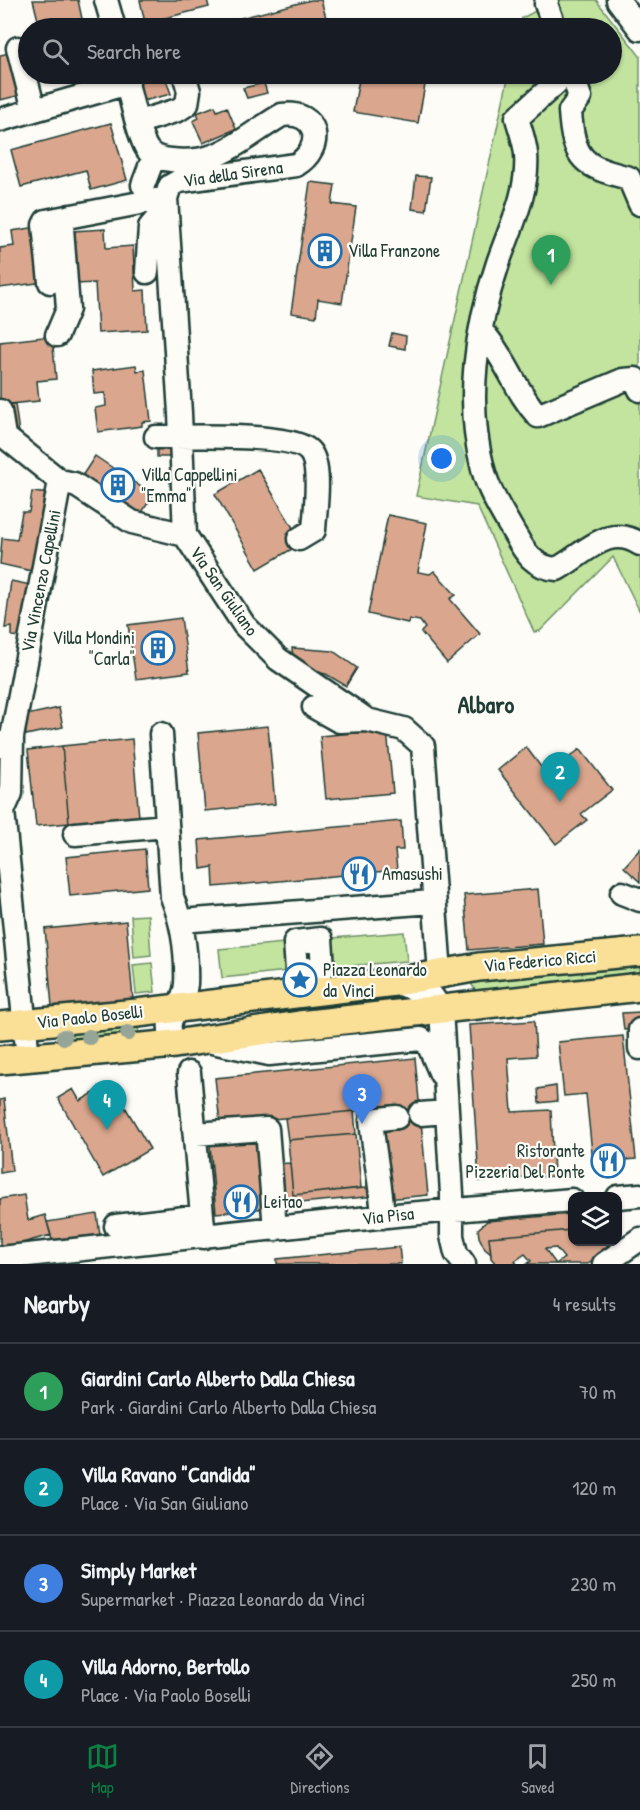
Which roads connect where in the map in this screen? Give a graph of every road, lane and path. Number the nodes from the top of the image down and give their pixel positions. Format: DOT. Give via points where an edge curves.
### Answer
graph roads {
  1 [pos="106,0"];
  2 [pos="618,0"];
  3 [pos="546,2"];
  4 [pos="111,18"];
  5 [pos="552,18"];
  6 [pos="640,29"];
  7 [pos="27,84"];
  8 [pos="111,84"];
  9 [pos="127,84"];
  10 [pos="187,84"];
  11 [pos="555,84"];
  12 [pos="575,84"];
  13 [pos="34,110"];
  14 [pos="0,120"];
  15 [pos="138,122"];
  16 [pos="154,156"];
  17 [pos="143,185"];
  18 [pos="166,203"];
  19 [pos="640,204"];
  20 [pos="70,216"];
  21 [pos="147,272"];
  22 [pos="50,282"];
  23 [pos="480,335"];
  24 [pos="57,336"];
  25 [pos="640,390"];
  26 [pos="0,411"];
  27 [pos="156,437"];
  28 [pos="182,437"];
  29 [pos="60,481"];
  30 [pos="185,535"];
  31 [pos="299,538"];
  32 [pos="640,544"];
  33 [pos="314,707"];
  34 [pos="367,720"];
  35 [pos="9,733"];
  36 [pos="161,734"];
  37 [pos="167,826"];
  38 [pos="75,834"];
  39 [pos="434,902"];
  40 [pos="181,921"];
  41 [pos="640,952"];
  42 [pos="440,973"];
  43 [pos="395,982"];
  44 [pos="640,987"];
  45 [pos="179,1007"];
  46 [pos="441,1009"];
  47 [pos="12,1025"];
  48 [pos="640,1030"];
  49 [pos="180,1042"];
  50 [pos="640,1048"];
  51 [pos="438,1050"];
  52 [pos="28,1058"];
  53 [pos="0,1060"];
  54 [pos="189,1073"];
  55 [pos="447,1112"];
  56 [pos="420,1114"];
  57 [pos="397,1117"];
  58 [pos="195,1134"];
  59 [pos="640,1195"];
  60 [pos="622,1197"];
  61 [pos="568,1200"];
  62 [pos="453,1209"];
  63 [pos="383,1217"];
  64 [pos="203,1227"];
  65 [pos="275,1229"];
  66 [pos="640,1239"];
  67 [pos="119,1245"];
  68 [pos="0,1258"];
  69 [pos="24,1259"];
  70 [pos="464,1264"];
  71 [pos="604,1264"];
  1 -- 4 [label="street"];
  2 -- 6 [label="street"];
  3 -- 5 [label="street"];
  7 -- 13 [label="street"];
  8 -- 13 [label="street"];
  9 -- 15 [label="street"];
  10 -- 15 [label="street" via="187,104"];
  11 -- 23 [label="street" via="517,118 526,154 523,192"];
  12 -- 19 [label="street" via="580,97 570,111 571,133 580,156 594,169 629,178"];
  13 -- 14 [label="street"];
  15 -- 16 [label="street" via="145,146"];
  16 -- 17 [label="street"];
  16 -- 18 [label="street, Via della Sirena" via="180,161 215,158 274,120 291,114 305,119 315,138 311,154 296,165 178,181 170,186"];
  18 -- 20 [label="street, Via della Sirena"];
  18 -- 21 [label="street" via="150,227"];
  18 -- 28 [label="street, Via della Sirena"];
  20 -- 22 [label="street, Via della Sirena" via="46,221 44,225"];
  20 -- 24 [label="street" via="62,228 68,309"];
  23 -- 25 [label="street" via="498,349 525,402 538,416 623,380 635,379"];
  23 -- 32 [label="street" via="475,378 483,471 528,556 537,566 557,569 612,535"];
  26 -- 29 [label="street, Via San Giuliano" via="4,436"];
  27 -- 28 [label="street"];
  28 -- 30 [label="street, Via della Sirena"];
  28 -- 31 [label="street" via="296,442 310,452 317,473 314,530"];
  29 -- 30 [label="street, Via San Giuliano" via="74,484 132,522"];
  29 -- 35 [label="street, Via Vincenzo Capellini"];
  30 -- 34 [label="street, Via San Giuliano" via="244,625 278,659"];
  33 -- 34 [label="street, Via San Giuliano" via="339,721"];
  34 -- 39 [label="street, Via San Giuliano" via="404,729 423,746"];
  35 -- 47 [label="street, Via Vincenzo Capellini" via="11,794 3,812"];
  36 -- 37 [label="street"];
  37 -- 38 [label="street"];
  37 -- 40 [label="street" via="172,897"];
  39 -- 40 [label="street"];
  39 -- 42 [label="street"];
  40 -- 45 [label="street" via="186,983"];
  41 -- 42 [label="main road, Via Federico Ricci"];
  42 -- 43 [label="main road"];
  43 -- 45 [label="main road"];
  43 -- 46 [label="street" via="432,996"];
  44 -- 46 [label="main road, Via Federico Ricci"];
  45 -- 47 [label="main road, Via Paolo Boselli"];
  45 -- 49 [label="street" via="197,1020 198,1028"];
  46 -- 49 [label="main road"];
  46 -- 51 [label="street"];
  47 -- 52 [label="street, Via Vincenzo Capellini"];
  48 -- 50 [label="street"];
  49 -- 51 [label="street" via="269,1054 421,1039"];
  49 -- 52 [label="main road, Via Paolo Boselli"];
  51 -- 55 [label="street"];
  52 -- 53 [label="main road, Via Paolo Boselli"];
  54 -- 58 [label="street"];
  55 -- 56 [label="street"];
  55 -- 62 [label="street"];
  57 -- 63 [label="street" via="371,1120"];
  58 -- 64 [label="street"];
  58 -- 65 [label="street" via="267,1130"];
  59 -- 60 [label="street"];
  61 -- 62 [label="street, Via Pisa"];
  62 -- 63 [label="street, Via Pisa"];
  62 -- 70 [label="street" via="452,1236 456,1253"];
  63 -- 65 [label="street, Via Pisa"];
  64 -- 65 [label="street, Via Pisa"];
  64 -- 67 [label="street, Via Pisa"];
  66 -- 71 [label="street"];
  67 -- 69 [label="street, Via Pisa"];
  68 -- 69 [label="street, Via Pisa"];
}
